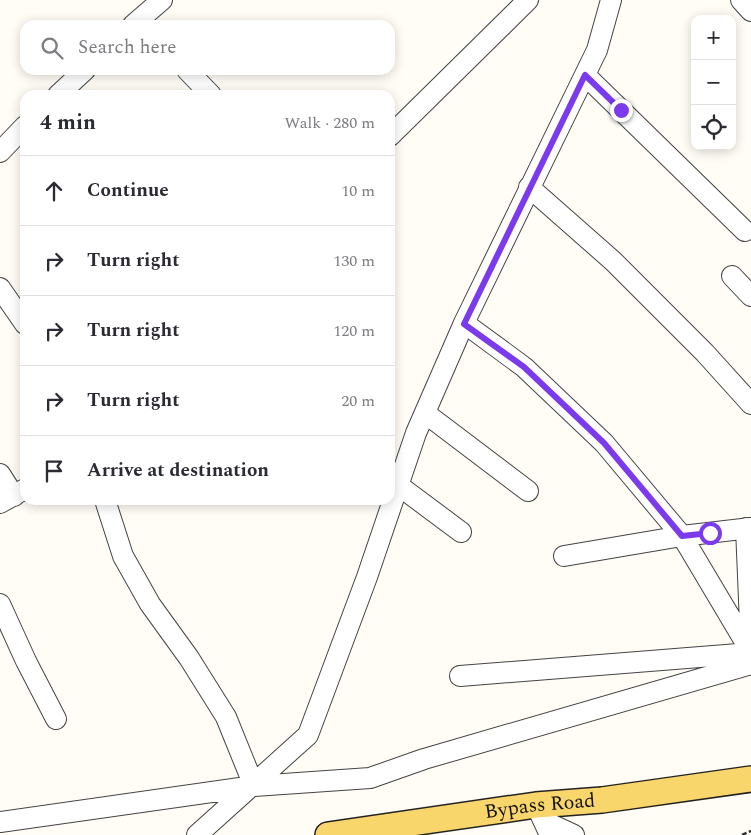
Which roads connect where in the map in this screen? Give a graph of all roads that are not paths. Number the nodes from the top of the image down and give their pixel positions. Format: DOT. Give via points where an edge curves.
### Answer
graph roads {
  1 [pos="162,0"];
  2 [pos="528,0"];
  3 [pos="611,0"];
  4 [pos="741,0"];
  5 [pos="751,11"];
  6 [pos="143,20"];
  7 [pos="80,75"];
  8 [pos="192,75"];
  9 [pos="585,75"];
  10 [pos="63,90"];
  11 [pos="206,90"];
  12 [pos="20,131"];
  13 [pos="395,131"];
  14 [pos="0,152"];
  15 [pos="529,187"];
  16 [pos="745,231"];
  17 [pos="732,276"];
  18 [pos="0,288"];
  19 [pos="751,296"];
  20 [pos="20,317"];
  21 [pos="464,324"];
  22 [pos="751,404"];
  23 [pos="425,413"];
  24 [pos="0,474"];
  25 [pos="398,485"];
  26 [pos="395,490"];
  27 [pos="528,491"];
  28 [pos="13,496"];
  29 [pos="107,505"];
  30 [pos="387,505"];
  31 [pos="748,528"];
  32 [pos="461,532"];
  33 [pos="682,536"];
  34 [pos="564,556"];
  35 [pos="0,604"];
  36 [pos="751,648"];
  37 [pos="751,653"];
  38 [pos="751,664"];
  39 [pos="460,676"];
  40 [pos="56,719"];
  41 [pos="751,779"];
  42 [pos="254,786"];
  43 [pos="543,820"];
  44 [pos="0,822"];
  45 [pos="197,835"];
  46 [pos="328,835"];
  47 [pos="574,835"];
  1 -- 6 [label="street"];
  2 -- 13 [label="street"];
  3 -- 9 [label="street" via="597,50"];
  4 -- 5 [label="street"];
  7 -- 10 [label="street"];
  8 -- 11 [label="street"];
  9 -- 15 [label="street"];
  9 -- 16 [label="street"];
  12 -- 14 [label="street"];
  15 -- 21 [label="street"];
  15 -- 22 [label="street" via="613,261"];
  17 -- 19 [label="street"];
  18 -- 20 [label="street"];
  21 -- 23 [label="street"];
  21 -- 33 [label="street" via="524,367 604,443"];
  23 -- 25 [label="street"];
  23 -- 27 [label="street"];
  24 -- 28 [label="street"];
  25 -- 26 [label="street"];
  25 -- 32 [label="street"];
  29 -- 42 [label="street" via="124,556 150,604 226,717"];
  30 -- 42 [label="street" via="308,735"];
  31 -- 33 [label="street"];
  31 -- 36 [label="street"];
  33 -- 34 [label="street"];
  33 -- 37 [label="street"];
  35 -- 40 [label="street"];
  37 -- 39 [label="street"];
  38 -- 42 [label="street" via="424,759 370,778"];
  41 -- 43 [label="main road, Bypass Road" via="602,800"];
  42 -- 44 [label="street"];
  42 -- 45 [label="street"];
  43 -- 46 [label="main road, Bypass Road"];
  43 -- 47 [label="street"];
}
